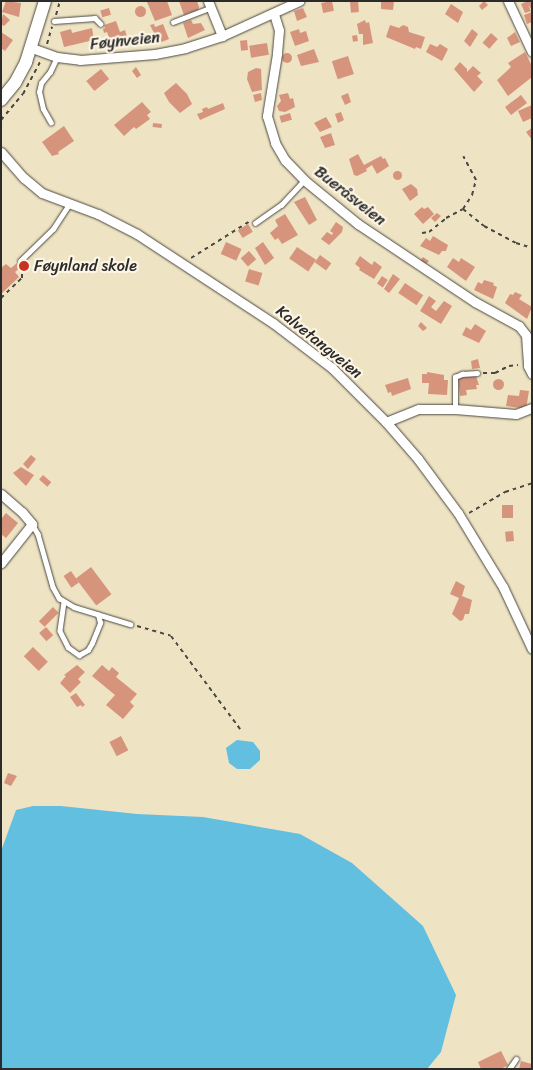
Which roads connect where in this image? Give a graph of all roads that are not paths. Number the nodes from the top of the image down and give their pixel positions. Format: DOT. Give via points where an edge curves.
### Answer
graph roads {
  1 [pos="45,1"];
  2 [pos="299,1"];
  3 [pos="508,1"];
  4 [pos="209,5"];
  5 [pos="274,14"];
  6 [pos="54,20"];
  7 [pos="173,22"];
  8 [pos="101,24"];
  9 [pos="222,36"];
  10 [pos="32,48"];
  11 [pos="532,52"];
  12 [pos="57,57"];
  13 [pos="1,100"];
  14 [pos="51,123"];
  15 [pos="1,152"];
  16 [pos="304,180"];
  17 [pos="69,204"];
  18 [pos="256,222"];
  19 [pos="20,261"];
  20 [pos="530,370"];
  21 [pos="477,373"];
  22 [pos="532,408"];
  23 [pos="455,409"];
  24 [pos="386,422"];
  25 [pos="1,494"];
  26 [pos="32,524"];
  27 [pos="1,563"];
  28 [pos="64,602"];
  29 [pos="98,615"];
  30 [pos="130,624"];
  31 [pos="531,647"];
  32 [pos="516,1059"];
  33 [pos="509,1069"];
  1 -- 10 [label="main road"];
  2 -- 5 [label="street, Føynveien"];
  3 -- 11 [label="street"];
  4 -- 7 [label="lane"];
  4 -- 9 [label="street"];
  5 -- 9 [label="street, Føynveien"];
  5 -- 16 [label="street, Bueråsveien" via="279,30 268,106 269,126 280,154"];
  6 -- 8 [label="lane, Føynveien" via="95,18"];
  9 -- 12 [label="street, Føynveien" via="155,54 80,60"];
  10 -- 12 [label="street, Føynveien"];
  10 -- 13 [label="main road" via="17,79"];
  12 -- 14 [label="lane" via="41,82 39,92"];
  15 -- 17 [label="street, Kalvetangveien" via="33,186"];
  16 -- 18 [label="lane" via="281,205"];
  16 -- 20 [label="street, Bueråsveien" via="358,224 475,302 519,326 526,335"];
  17 -- 19 [label="lane" via="53,229"];
  17 -- 24 [label="street, Kalvetangveien" via="118,224 298,340 332,368"];
  21 -- 23 [label="lane" via="456,377"];
  22 -- 23 [label="street" via="516,414"];
  23 -- 24 [label="street" via="418,410"];
  24 -- 31 [label="street, Kalvetangveien" via="461,517 503,587"];
  25 -- 26 [label="street"];
  26 -- 27 [label="street"];
  26 -- 28 [label="lane" via="41,542 54,587"];
  28 -- 29 [label="lane"];
  28 -- 29 [label="lane" via="60,631 68,647 79,655 92,643 100,623"];
  29 -- 30 [label="lane"];
  32 -- 33 [label="lane"];
}
